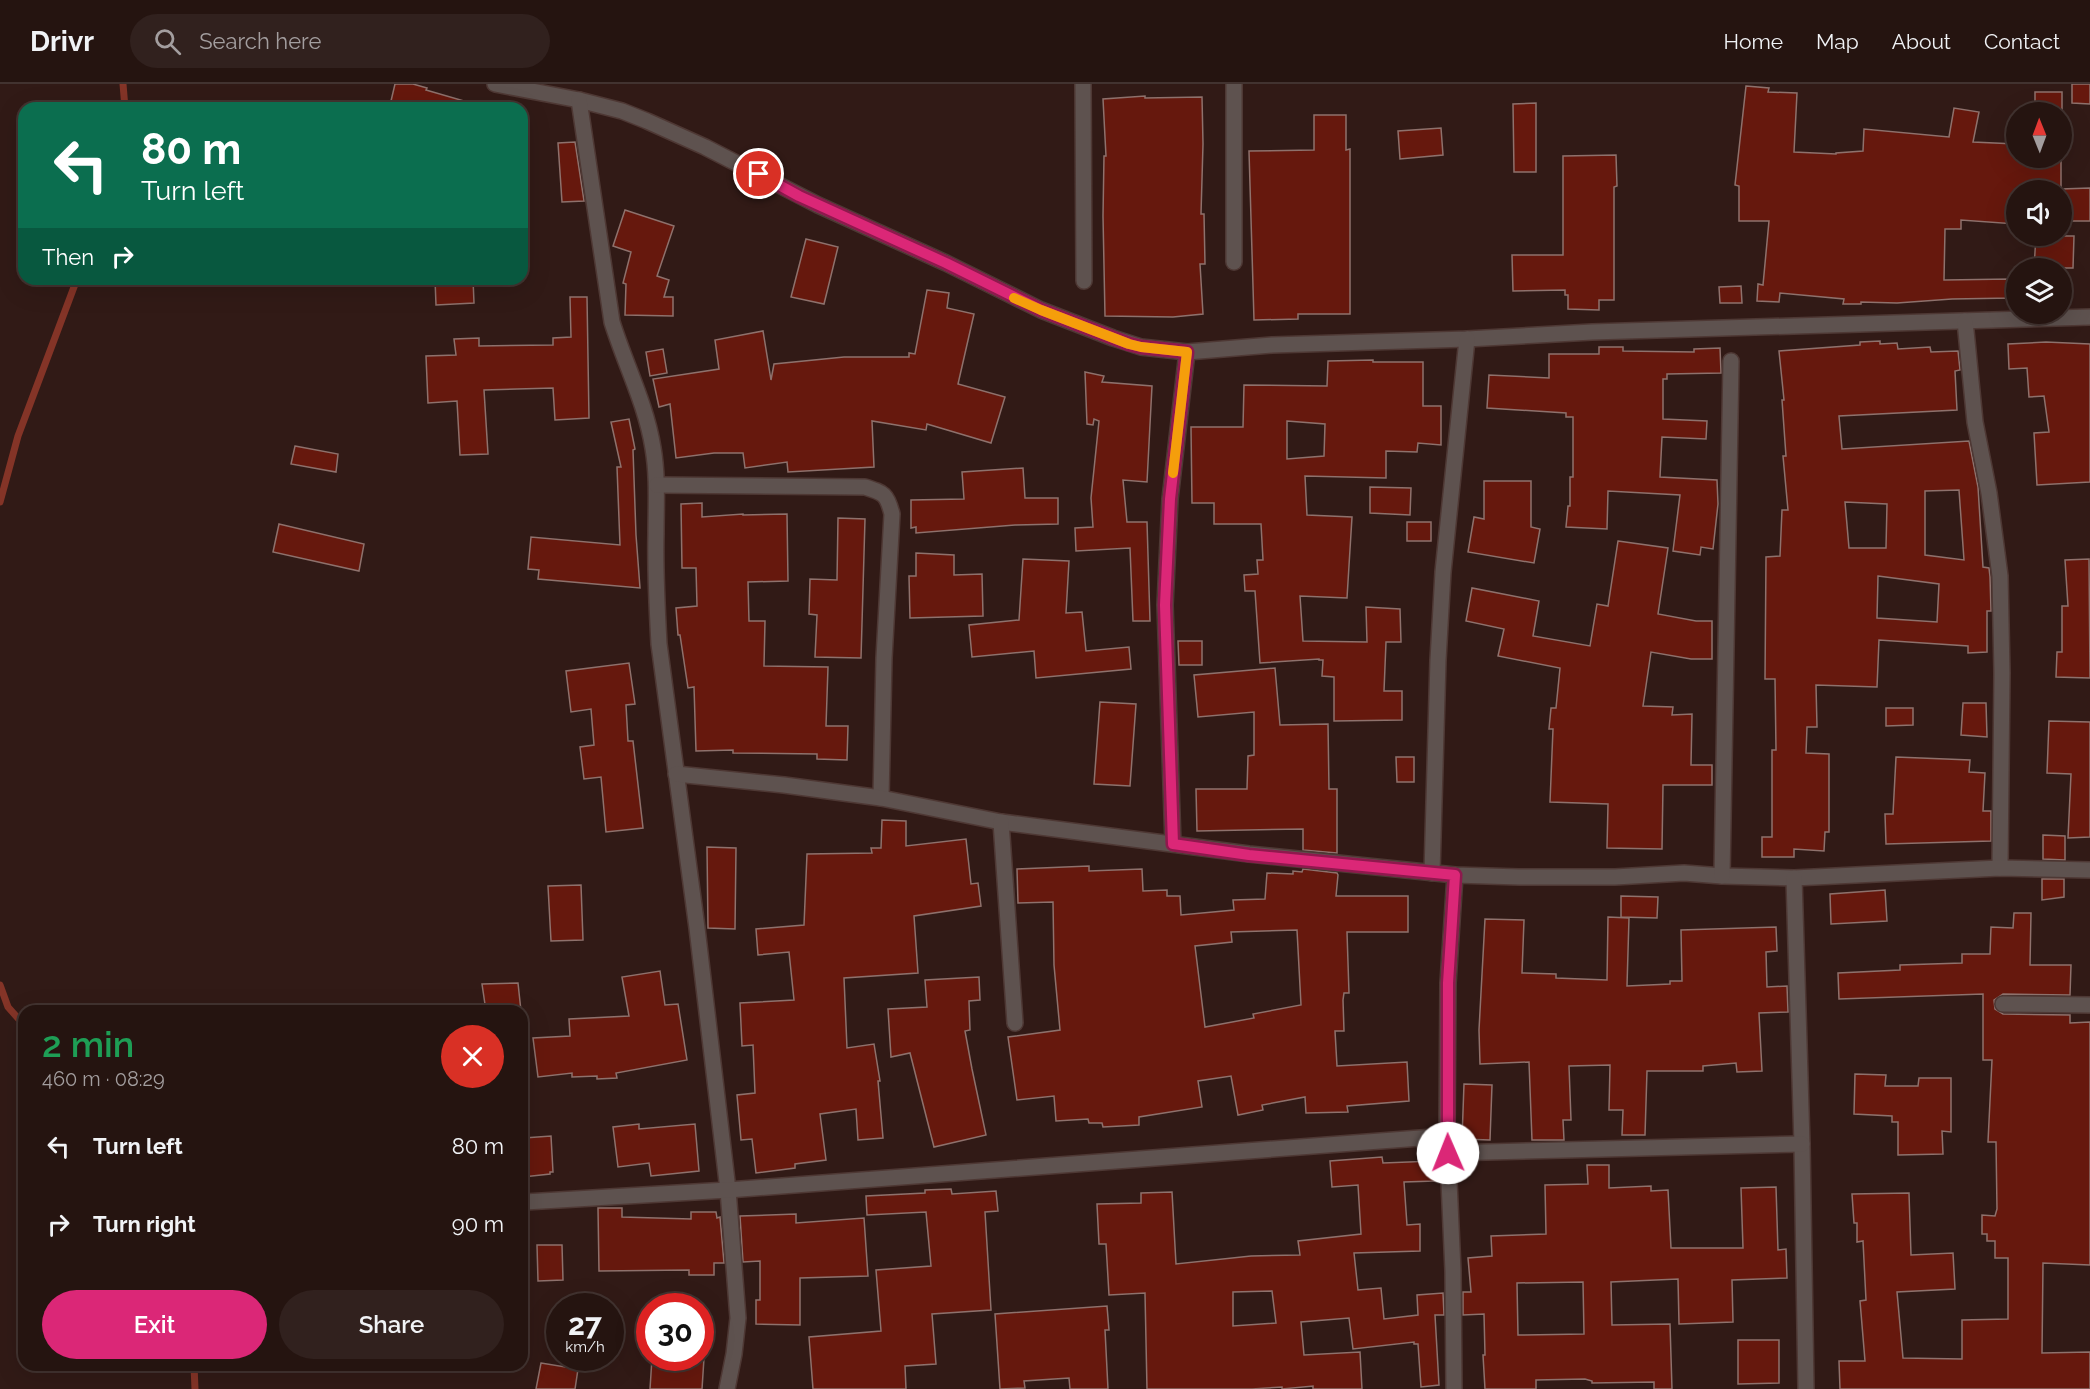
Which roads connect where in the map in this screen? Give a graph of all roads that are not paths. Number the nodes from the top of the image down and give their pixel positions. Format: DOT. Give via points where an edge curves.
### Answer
graph roads {
  1 [pos="495,84"];
  2 [pos="1083,84"];
  3 [pos="1234,84"];
  4 [pos="579,100"];
  5 [pos="1234,262"];
  6 [pos="1084,281"];
  7 [pos="2090,317"];
  8 [pos="1965,321"];
  9 [pos="1467,339"];
  10 [pos="1187,352"];
  11 [pos="1731,361"];
  12 [pos="657,485"];
  13 [pos="676,774"];
  14 [pos="881,798"];
  15 [pos="1001,822"];
  16 [pos="1173,844"];
  17 [pos="2000,868"];
  18 [pos="2090,870"];
  19 [pos="1432,873"];
  20 [pos="1455,875"];
  21 [pos="1722,876"];
  22 [pos="1794,878"];
  23 [pos="2002,1004"];
  24 [pos="2090,1005"];
  25 [pos="1015,1023"];
  26 [pos="1447,1136"];
  27 [pos="1802,1144"];
  28 [pos="1448,1153"];
  29 [pos="728,1190"];
  30 [pos="528,1202"];
  31 [pos="727,1389"];
  32 [pos="1454,1389"];
  33 [pos="1806,1389"];
  1 -- 4 [label="street"];
  2 -- 6 [label="street"];
  3 -- 5 [label="street"];
  4 -- 10 [label="street" via="621,111 697,144 1041,310 1129,344"];
  4 -- 12 [label="street" via="612,322 648,418"];
  7 -- 8 [label="street"];
  8 -- 9 [label="street"];
  8 -- 17 [label="street" via="1974,412 2000,576"];
  9 -- 10 [label="street"];
  9 -- 19 [label="street" via="1443,572"];
  10 -- 16 [label="street" via="1170,499 1166,594"];
  11 -- 21 [label="street"];
  12 -- 13 [label="street" via="658,622"];
  12 -- 14 [label="street" via="866,487 889,499 892,514"];
  13 -- 14 [label="street"];
  13 -- 29 [label="street"];
  14 -- 15 [label="street"];
  15 -- 16 [label="street"];
  15 -- 25 [label="street"];
  16 -- 19 [label="street"];
  17 -- 18 [label="street"];
  17 -- 22 [label="street"];
  19 -- 20 [label="street"];
  20 -- 21 [label="street"];
  20 -- 26 [label="street" via="1448,983"];
  21 -- 22 [label="street"];
  22 -- 27 [label="street"];
  23 -- 24 [label="street"];
  26 -- 28 [label="street"];
  26 -- 29 [label="street"];
  27 -- 28 [label="street"];
  27 -- 33 [label="street"];
  28 -- 32 [label="street"];
  29 -- 30 [label="street"];
  29 -- 31 [label="street" via="738,1318"];
}
